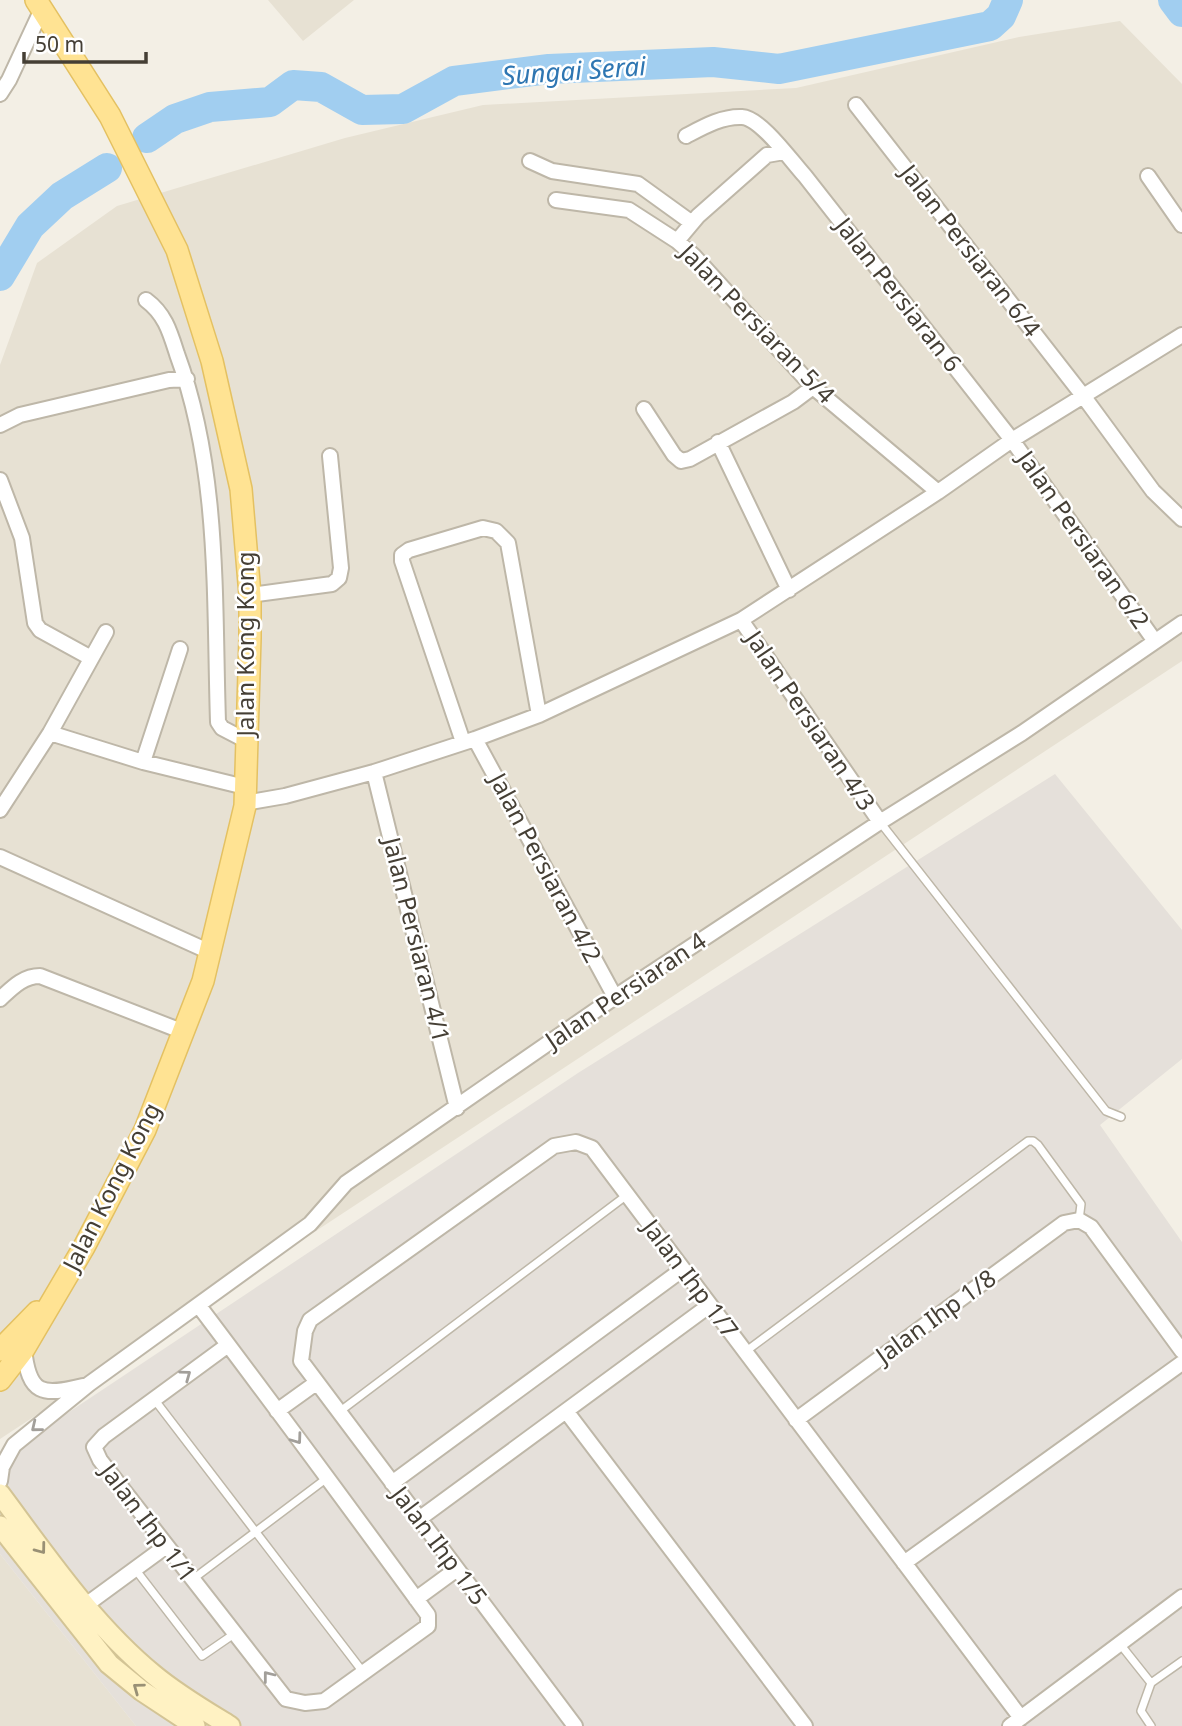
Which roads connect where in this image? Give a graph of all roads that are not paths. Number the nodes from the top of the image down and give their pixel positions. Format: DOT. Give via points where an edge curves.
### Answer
graph roads {
  1 [pos="39,5"];
  2 [pos="0,94"];
  3 [pos="856,105"];
  4 [pos="686,136"];
  5 [pos="783,152"];
  6 [pos="530,161"];
  7 [pos="1148,176"];
  8 [pos="556,200"];
  9 [pos="692,223"];
  10 [pos="1182,225"];
  11 [pos="677,241"];
  12 [pos="145,300"];
  13 [pos="1182,335"];
  14 [pos="187,379"];
  15 [pos="813,387"];
  16 [pos="1084,397"];
  17 [pos="644,409"];
  18 [pos="0,425"];
  19 [pos="1012,440"];
  20 [pos="718,442"];
  21 [pos="330,456"];
  22 [pos="0,480"];
  23 [pos="938,492"];
  24 [pos="1182,519"];
  25 [pos="789,590"];
  26 [pos="250,595"];
  27 [pos="741,620"];
  28 [pos="1182,624"];
  29 [pos="106,632"];
  30 [pos="1154,640"];
  31 [pos="180,649"];
  32 [pos="91,658"];
  33 [pos="539,715"];
  34 [pos="50,733"];
  35 [pos="469,740"];
  36 [pos="247,741"];
  37 [pos="143,762"];
  38 [pos="374,772"];
  39 [pos="245,795"];
  40 [pos="0,810"];
  41 [pos="880,822"];
  42 [pos="0,857"];
  43 [pos="210,952"];
  44 [pos="615,997"];
  45 [pos="0,999"];
  46 [pos="184,1032"];
  47 [pos="457,1108"];
  48 [pos="1121,1117"];
  49 [pos="627,1195"];
  50 [pos="1079,1220"];
  51 [pos="683,1269"];
  52 [pos="54,1296"];
  53 [pos="710,1305"];
  54 [pos="198,1306"];
  55 [pos="228,1345"];
  56 [pos="24,1349"];
  57 [pos="0,1350"];
  58 [pos="1182,1350"];
  59 [pos="745,1352"];
  60 [pos="1182,1363"];
  61 [pos="303,1365"];
  62 [pos="0,1380"];
  63 [pos="316,1383"];
  64 [pos="89,1384"];
  65 [pos="154,1399"];
  66 [pos="277,1411"];
  67 [pos="566,1411"];
  68 [pos="339,1412"];
  69 [pos="796,1420"];
  70 [pos="327,1478"];
  71 [pos="0,1481"];
  72 [pos="392,1483"];
  73 [pos="0,1494"];
  74 [pos="419,1519"];
  75 [pos="0,1526"];
  76 [pos="256,1532"];
  77 [pos="165,1546"];
  78 [pos="904,1563"];
  79 [pos="135,1569"];
  80 [pos="457,1569"];
  81 [pos="192,1580"];
  82 [pos="1182,1597"];
  83 [pos="416,1599"];
  84 [pos="78,1611"];
  85 [pos="234,1634"];
  86 [pos="1119,1644"];
  87 [pos="1182,1661"];
  88 [pos="363,1673"];
  89 [pos="1151,1683"];
  90 [pos="1015,1722"];
  91 [pos="195,1726"];
  92 [pos="230,1726"];
  93 [pos="575,1726"];
  94 [pos="805,1726"];
  95 [pos="1151,1726"];
  1 -- 2 [label="street"];
  1 -- 26 [label="main road, Jalan Kong Kong" via="110,116 177,250 212,361 241,489"];
  3 -- 16 [label="street, Jalan Persiaran 6/4"];
  4 -- 5 [label="street, Jalan Persiaran 6" via="719,121 745,117"];
  5 -- 9 [label="street" via="766,155"];
  5 -- 19 [label="street, Jalan Persiaran 6"];
  6 -- 9 [label="street" via="552,172 638,184"];
  7 -- 10 [label="street"];
  8 -- 11 [label="street, Jalan Persiaran 5/4" via="629,210"];
  9 -- 11 [label="street"];
  11 -- 15 [label="street, Jalan Persiaran 5/4"];
  12 -- 14 [label="street" via="163,316"];
  13 -- 16 [label="street"];
  14 -- 18 [label="street" via="20,415"];
  14 -- 36 [label="street" via="211,517 218,722"];
  15 -- 20 [label="street"];
  15 -- 23 [label="street, Jalan Persiaran 5/4"];
  16 -- 19 [label="street"];
  16 -- 24 [label="street, Jalan Persiaran 6/4" via="1153,491"];
  17 -- 20 [label="street" via="681,461"];
  19 -- 23 [label="street"];
  19 -- 30 [label="street, Jalan Persiaran 6/2"];
  20 -- 25 [label="street"];
  21 -- 26 [label="street" via="339,578 332,584"];
  22 -- 32 [label="street" via="22,538 35,623 40,631"];
  23 -- 25 [label="street"];
  25 -- 27 [label="street"];
  26 -- 36 [label="main road, Jalan Kong Kong"];
  27 -- 33 [label="street"];
  27 -- 41 [label="street, Jalan Persiaran 4/3"];
  28 -- 30 [label="street, Jalan Persiaran 4"];
  29 -- 32 [label="street"];
  30 -- 41 [label="street, Jalan Persiaran 4" via="1021,733"];
  31 -- 37 [label="street"];
  32 -- 34 [label="street"];
  33 -- 35 [label="street"];
  33 -- 35 [label="street, Jalan Persiaran 4/2" via="508,542 483,527 409,550 402,561"];
  34 -- 37 [label="street"];
  34 -- 40 [label="street"];
  35 -- 38 [label="street"];
  35 -- 44 [label="street, Jalan Persiaran 4/2"];
  36 -- 39 [label="main road, Jalan Kong Kong"];
  37 -- 39 [label="street"];
  38 -- 39 [label="street" via="285,796"];
  38 -- 47 [label="street, Jalan Persiaran 4/1"];
  39 -- 43 [label="main road, Jalan Kong Kong"];
  41 -- 44 [label="street, Jalan Persiaran 4"];
  41 -- 48 [label="lane" via="1106,1111"];
  42 -- 43 [label="street"];
  43 -- 46 [label="main road, Jalan Kong Kong"];
  44 -- 47 [label="street, Jalan Persiaran 4"];
  45 -- 46 [label="street" via="17,983 40,976"];
  46 -- 52 [label="main road, Jalan Kong Kong" via="145,1130"];
  47 -- 54 [label="street, Jalan Persiaran 4" via="346,1183 310,1224"];
  49 -- 51 [label="street, Jalan Ihp 1/7"];
  49 -- 61 [label="street, Jalan Ihp 1/7" via="592,1148 576,1142 554,1146 310,1320"];
  49 -- 68 [label="lane"];
  50 -- 58 [label="street" via="1091,1227"];
  50 -- 59 [label="lane" via="1081,1204 1038,1145 1027,1141"];
  50 -- 69 [label="street, Jalan Ihp 1/8" via="1064,1223"];
  51 -- 53 [label="street, Jalan Ihp 1/7"];
  51 -- 72 [label="street"];
  52 -- 56 [label="main road, Jalan Kong Kong"];
  52 -- 57 [label="main road, Jalan Kong Kong"];
  53 -- 59 [label="street, Jalan Ihp 1/7"];
  53 -- 67 [label="street"];
  54 -- 55 [label="street"];
  54 -- 64 [label="street, Jalan Persiaran 4"];
  65 -- 55 [label="street, Jalan Ihp 1/1, one-way"];
  55 -- 66 [label="street"];
  56 -- 62 [label="main road, Jalan Kong Kong"];
  56 -- 64 [label="street" via="28,1378 37,1388 49,1392"];
  59 -- 69 [label="street, Jalan Ihp 1/7"];
  60 -- 78 [label="street"];
  61 -- 63 [label="street, Jalan Ihp 1/5"];
  63 -- 66 [label="street"];
  63 -- 68 [label="street, Jalan Ihp 1/5"];
  64 -- 71 [label="street, Jalan Persiaran 4, one-way" via="14,1445"];
  65 -- 76 [label="lane"];
  65 -- 77 [label="street, Jalan Ihp 1/1" via="94,1447"];
  66 -- 70 [label="street, one-way"];
  67 -- 74 [label="street"];
  67 -- 94 [label="street"];
  68 -- 72 [label="street, Jalan Ihp 1/5"];
  69 -- 78 [label="street, Jalan Ihp 1/7"];
  70 -- 76 [label="lane"];
  70 -- 83 [label="street"];
  72 -- 74 [label="street, Jalan Ihp 1/5"];
  73 -- 84 [label="street, one-way"];
  74 -- 80 [label="street, Jalan Ihp 1/5"];
  75 -- 84 [label="street"];
  76 -- 81 [label="lane"];
  76 -- 88 [label="lane"];
  77 -- 79 [label="street"];
  77 -- 81 [label="street, Jalan Ihp 1/1"];
  78 -- 90 [label="street, Jalan Ihp 1/7"];
  79 -- 84 [label="street"];
  79 -- 85 [label="lane" via="202,1656"];
  80 -- 83 [label="street"];
  80 -- 93 [label="street, Jalan Ihp 1/5"];
  81 -- 85 [label="street, Jalan Ihp 1/1"];
  82 -- 86 [label="street"];
  83 -- 88 [label="street" via="428,1615 428,1626"];
  91 -- 84 [label="street, one-way" via="123,1677 91,1644"];
  84 -- 92 [label="street" via="155,1676"];
  88 -- 85 [label="street, Jalan Ihp 1/1, one-way" via="324,1700 304,1703 286,1699"];
  86 -- 89 [label="lane"];
  86 -- 90 [label="street"];
  87 -- 89 [label="lane"];
  89 -- 95 [label="lane" via="1141,1710"];
}
